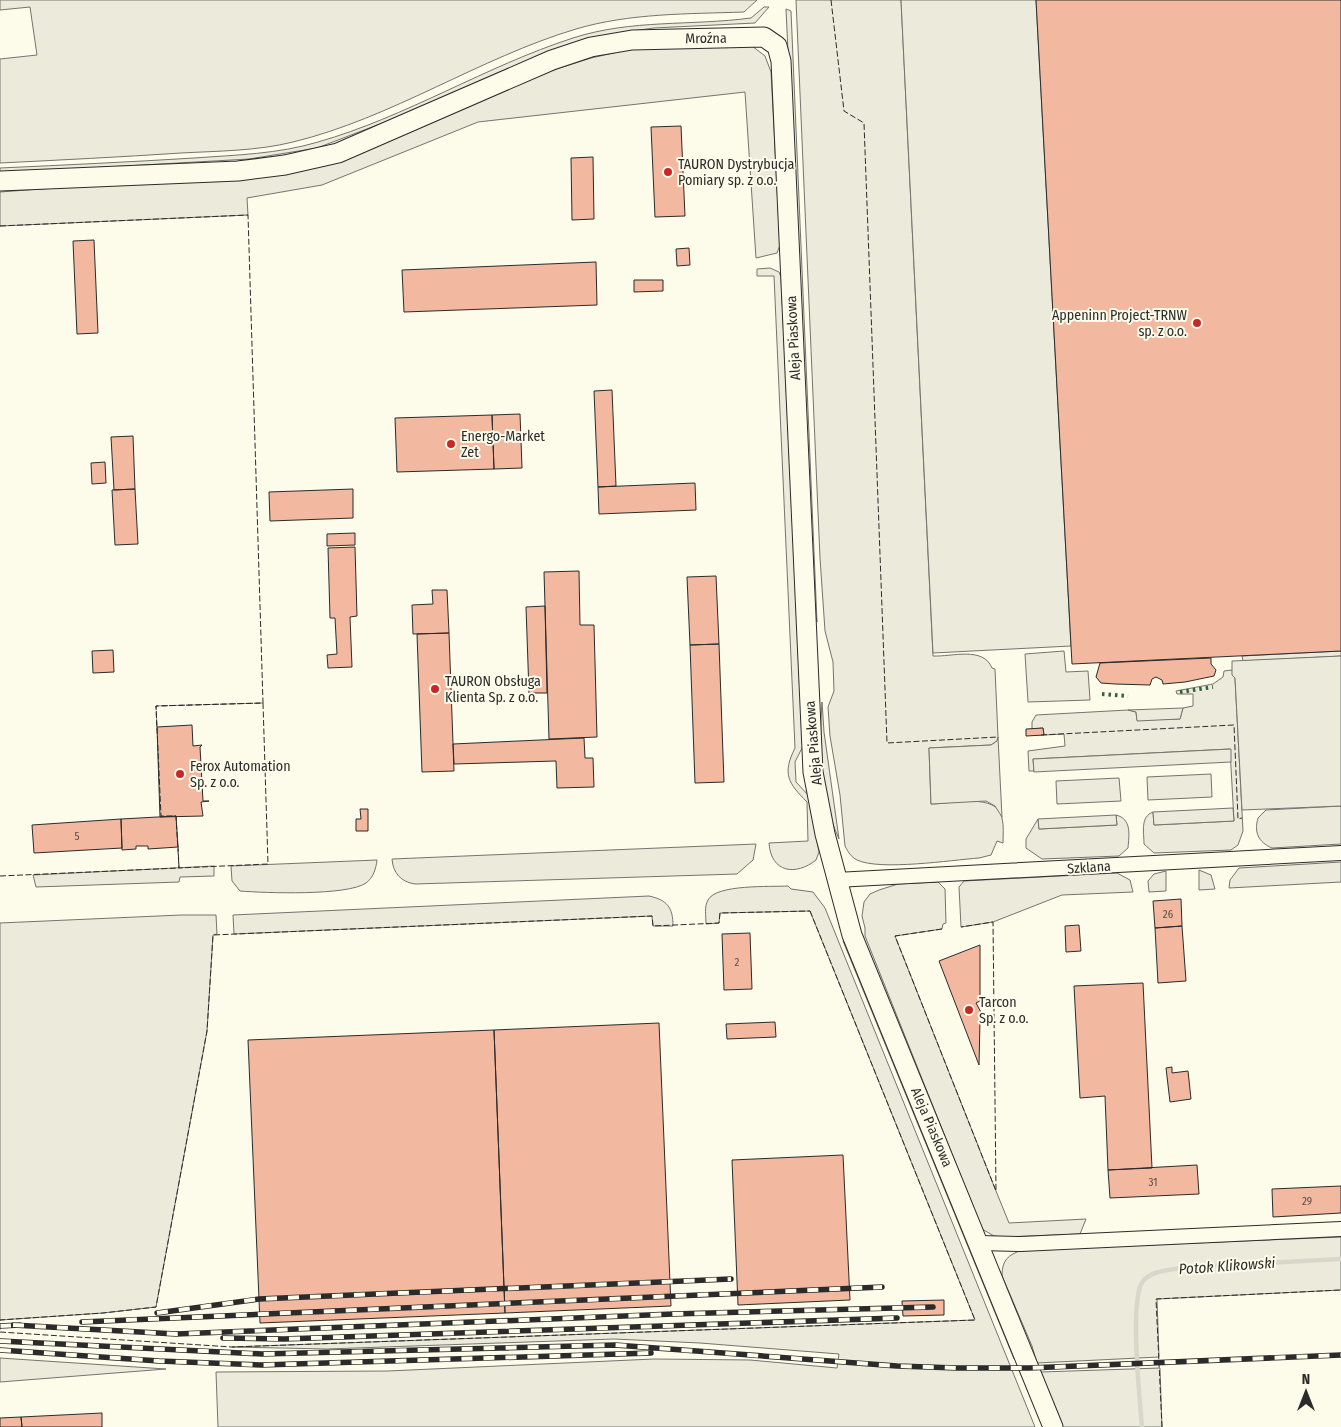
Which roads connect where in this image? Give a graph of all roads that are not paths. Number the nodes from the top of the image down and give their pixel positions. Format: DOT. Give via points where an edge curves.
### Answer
graph roads {
  1 [pos="776,46"];
  2 [pos="0,181"];
  3 [pos="1341,853"];
  4 [pos="836,880"];
  5 [pos="1341,1229"];
  6 [pos="980,1244"];
  7 [pos="1053,1427"];
  1 -- 2 [label="main road, Mroźna" via="764,37 632,40 591,47 552,60 338,153 285,166 238,171"];
  1 -- 4 [label="main road, Aleja Piaskowa" via="781,61 813,772"];
  3 -- 4 [label="street, Szklana"];
  4 -- 6 [label="main road, Aleja Piaskowa" via="852,935"];
  5 -- 6 [label="street"];
  6 -- 7 [label="main road, Aleja Piaskowa"];
}
